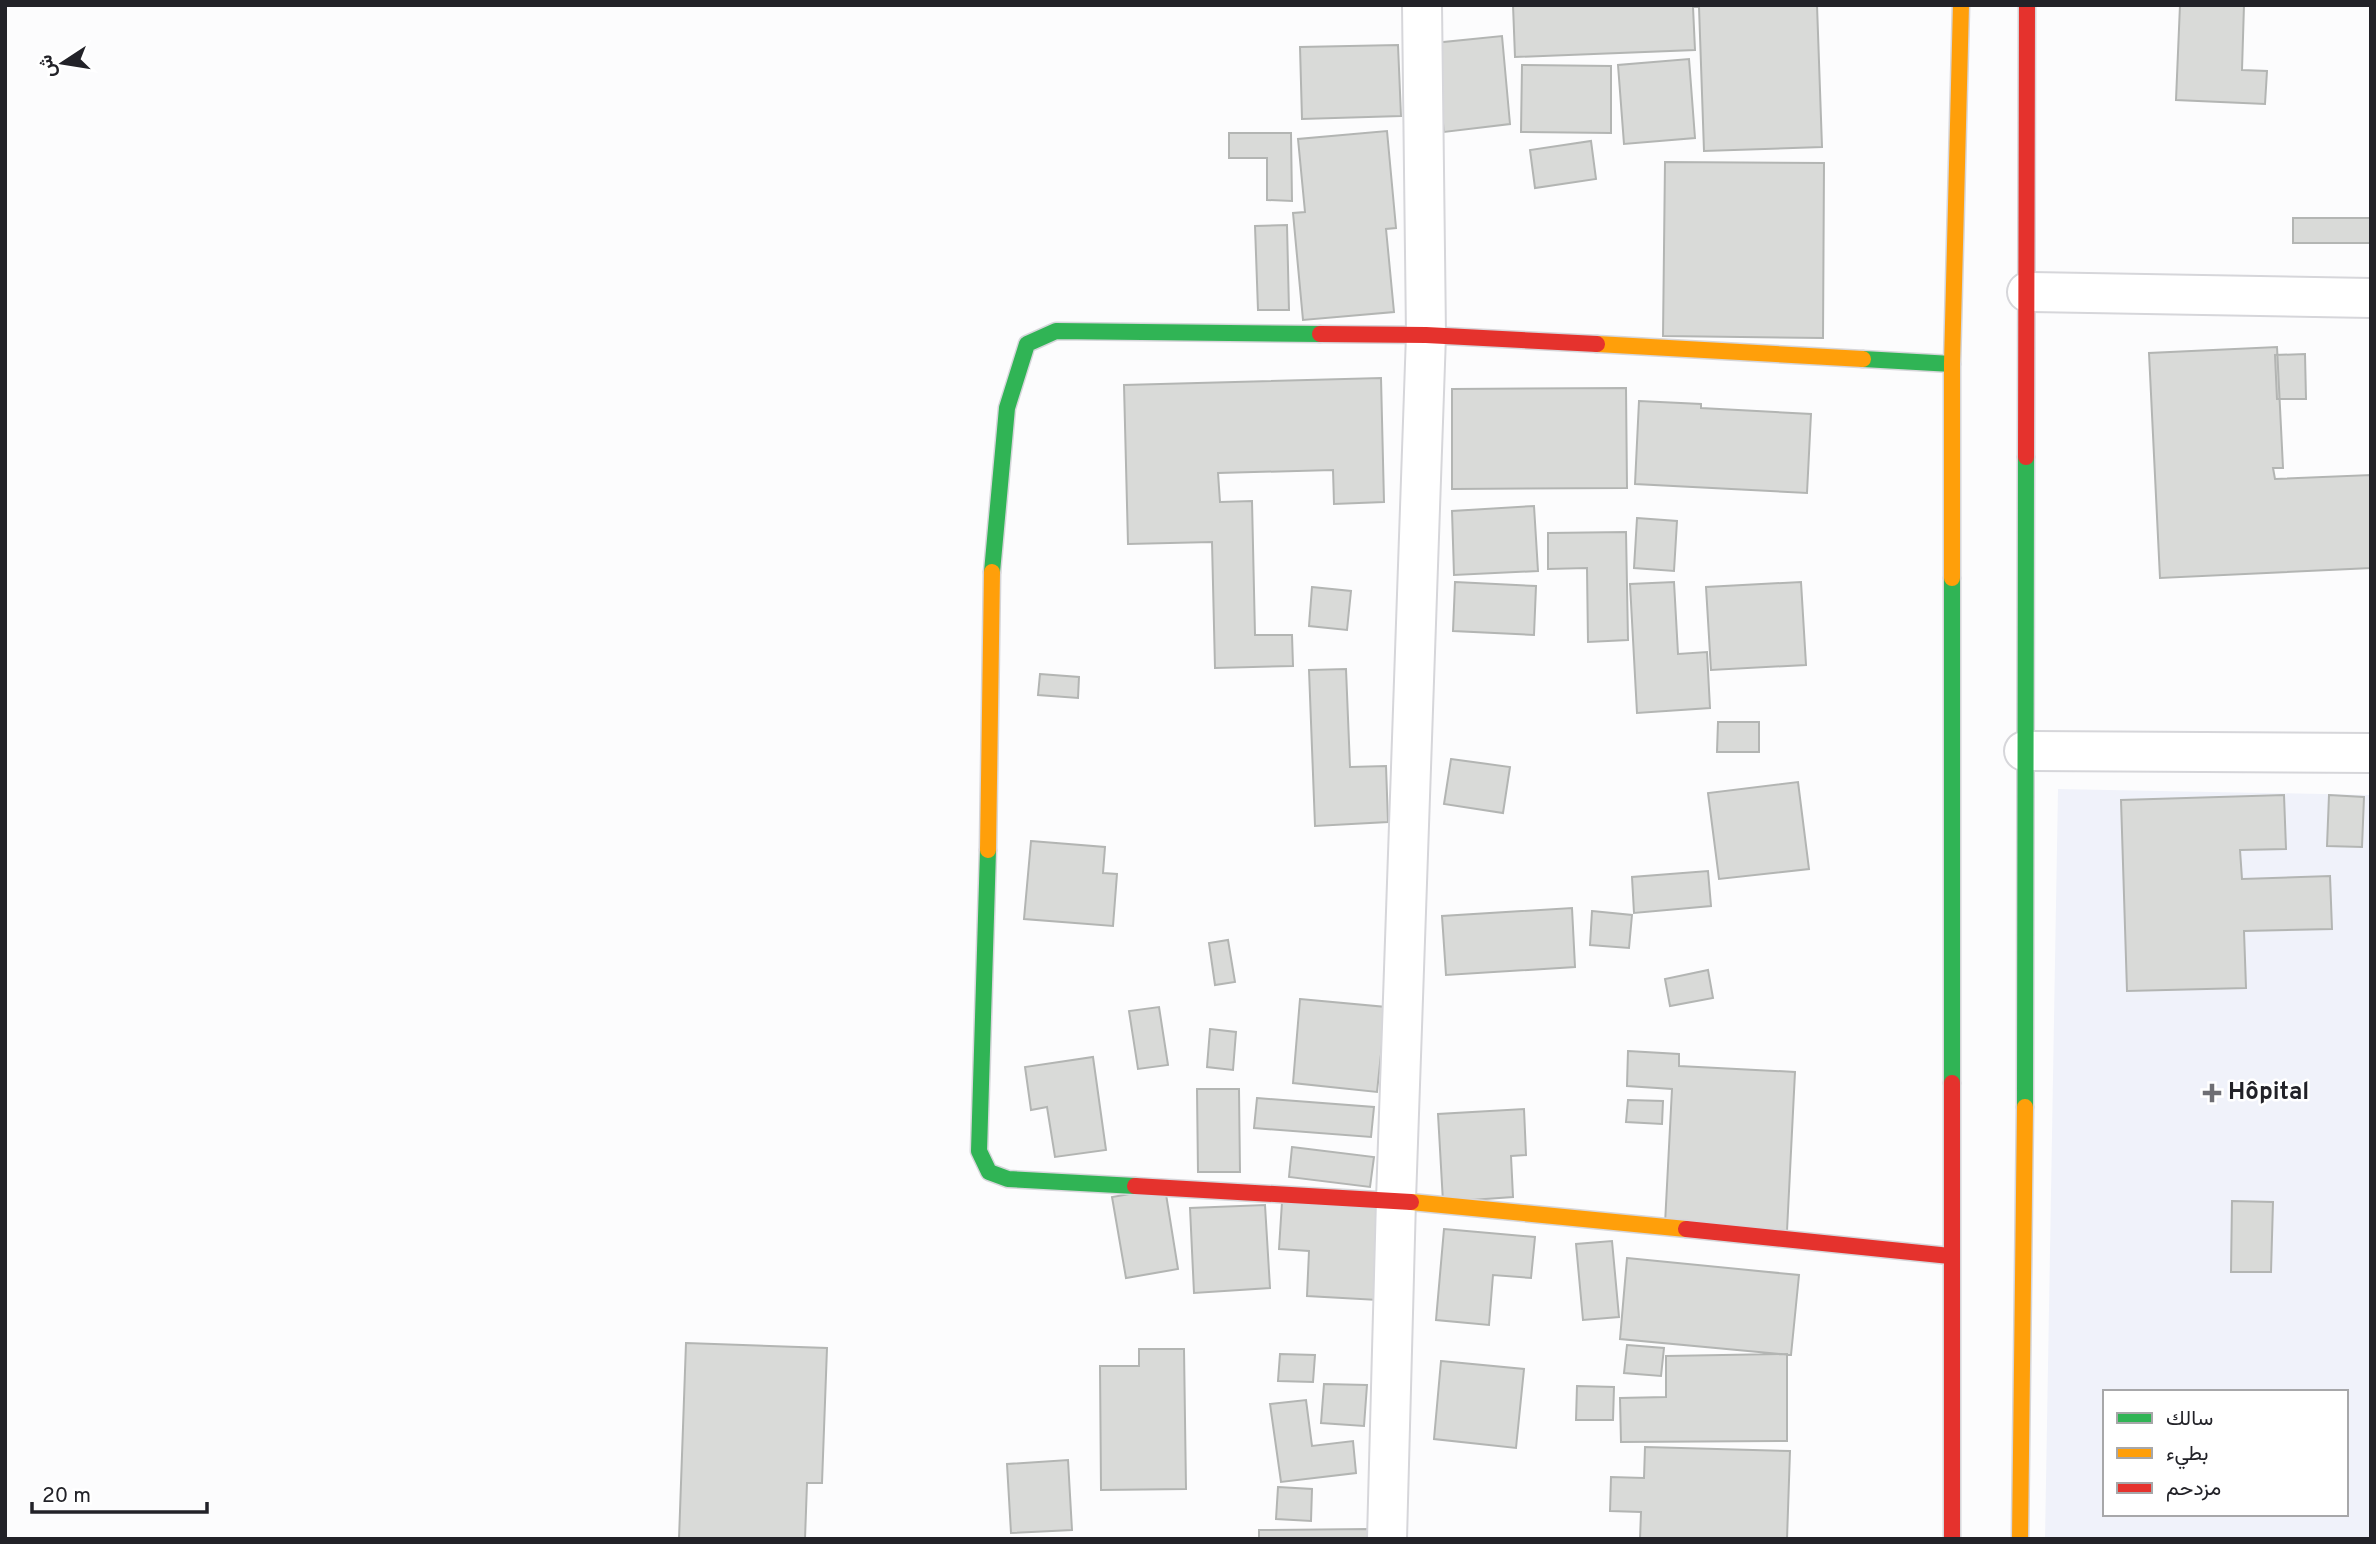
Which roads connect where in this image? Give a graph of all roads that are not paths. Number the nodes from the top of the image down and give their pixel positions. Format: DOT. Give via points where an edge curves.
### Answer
graph roads {
  1 [pos="1422,5"];
  2 [pos="1961,5"];
  3 [pos="2027,5"];
  4 [pos="2026,292"];
  5 [pos="2371,298"];
  6 [pos="1426,335"];
  7 [pos="1952,364"];
  8 [pos="2024,751"];
  9 [pos="2371,753"];
  10 [pos="1396,1199"];
  11 [pos="1950,1255"];
  12 [pos="1387,1539"];
  13 [pos="1952,1539"];
  14 [pos="2020,1539"];
  1 -- 6 [label="street"];
  2 -- 7 [label="main road"];
  3 -- 4 [label="main road"];
  4 -- 5 [label="street"];
  4 -- 8 [label="main road"];
  6 -- 7 [label="main road"];
  6 -- 10 [label="street"];
  6 -- 10 [label="main road" via="1056,331 1027,344 1007,408 991,586 987,963 979,1151 989,1172 1008,1179"];
  7 -- 11 [label="main road"];
  8 -- 9 [label="street"];
  8 -- 14 [label="main road"];
  10 -- 11 [label="main road"];
  10 -- 12 [label="street"];
  11 -- 13 [label="main road"];
}
